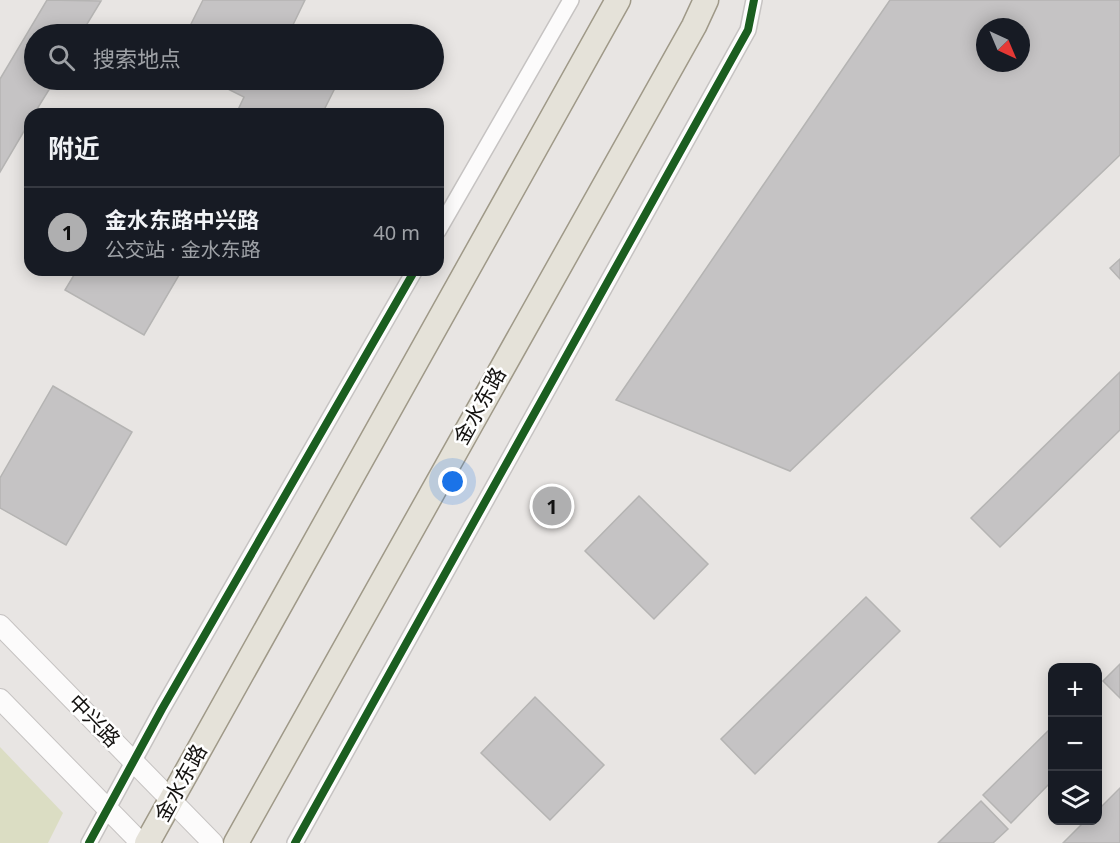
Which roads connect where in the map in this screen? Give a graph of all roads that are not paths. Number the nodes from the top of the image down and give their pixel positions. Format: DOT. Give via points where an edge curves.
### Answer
graph roads {
  1 [pos="571,0"];
  2 [pos="618,0"];
  3 [pos="706,0"];
  4 [pos="754,0"];
  5 [pos="444,221"];
  6 [pos="413,276"];
  7 [pos="0,625"];
  8 [pos="0,699"];
  9 [pos="133,762"];
  10 [pos="171,800"];
  11 [pos="108,809"];
  12 [pos="89,843"];
  13 [pos="141,843"];
  14 [pos="147,843"];
  15 [pos="213,843"];
  16 [pos="236,843"];
  17 [pos="295,843"];
  1 -- 5 [label="street"];
  2 -- 10 [label="main road, 金水东路"];
  3 -- 16 [label="main road, 金水东路"];
  4 -- 17 [label="street" via="748,30"];
  6 -- 9 [label="street"];
  7 -- 9 [label="street, 中兴路"];
  8 -- 11 [label="street"];
  9 -- 10 [label="street, 中兴路"];
  9 -- 11 [label="street"];
  10 -- 14 [label="main road, 金水东路"];
  10 -- 15 [label="street, 中兴路"];
  11 -- 12 [label="street"];
  11 -- 13 [label="street"];
}
